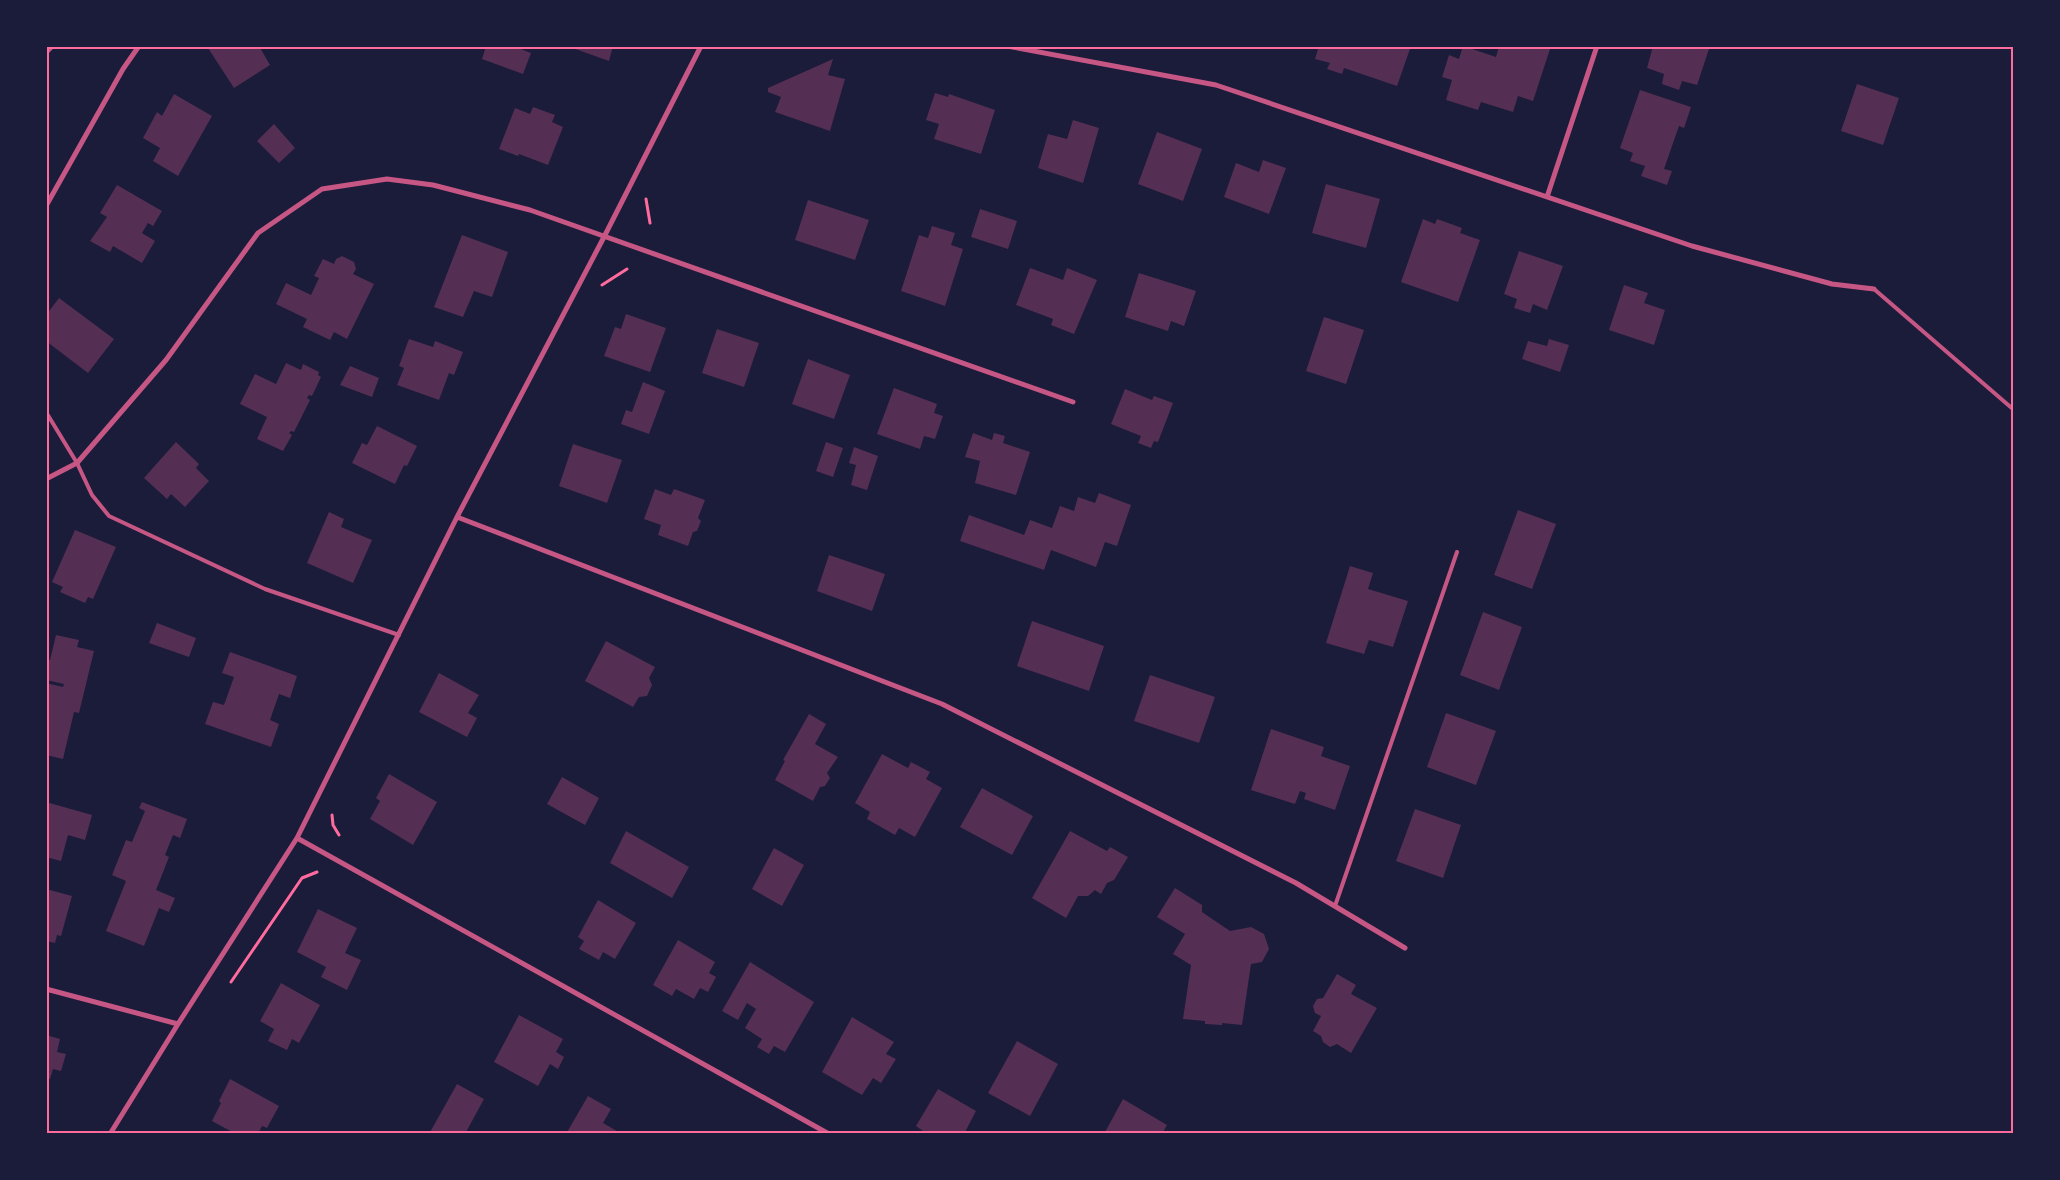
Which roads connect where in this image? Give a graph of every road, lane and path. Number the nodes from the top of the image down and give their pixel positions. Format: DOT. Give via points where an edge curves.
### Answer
graph roads {
  1 [pos="53,46"];
  2 [pos="139,46"];
  3 [pos="701,46"];
  4 [pos="1007,46"];
  5 [pos="1597,46"];
  6 [pos="46,53"];
  7 [pos="1547,197"];
  8 [pos="46,206"];
  9 [pos="604,237"];
  10 [pos="1874,289"];
  11 [pos="1073,402"];
  12 [pos="2014,410"];
  13 [pos="46,412"];
  14 [pos="78,463"];
  15 [pos="46,479"];
  16 [pos="456,517"];
  17 [pos="1457,552"];
  18 [pos="398,636"];
  19 [pos="297,838"];
  20 [pos="317,872"];
  21 [pos="1335,906"];
  22 [pos="1405,948"];
  23 [pos="46,989"];
  24 [pos="226,990"];
  25 [pos="178,1024"];
  26 [pos="110,1134"];
  27 [pos="829,1134"];
  1 -- 6 [label="lane"];
  2 -- 8 [label="street" via="123,68"];
  3 -- 9 [label="street"];
  4 -- 7 [label="street" via="1216,85"];
  5 -- 7 [label="street"];
  7 -- 10 [label="street" via="1692,246 1832,284"];
  9 -- 11 [label="street"];
  9 -- 14 [label="street" via="530,210 433,185 387,179 322,189 258,233 166,360"];
  9 -- 16 [label="street"];
  10 -- 12 [label="lane"];
  13 -- 14 [label="lane"];
  14 -- 15 [label="street"];
  14 -- 18 [label="lane" via="92,495 109,516 265,589"];
  16 -- 18 [label="street"];
  16 -- 21 [label="street" via="942,704 1296,883"];
  17 -- 21 [label="lane"];
  18 -- 19 [label="street"];
  19 -- 25 [label="street"];
  19 -- 27 [label="street"];
  20 -- 24 [label="path" via="302,878"];
  21 -- 22 [label="street"];
  23 -- 25 [label="street"];
  25 -- 26 [label="street"];
}
